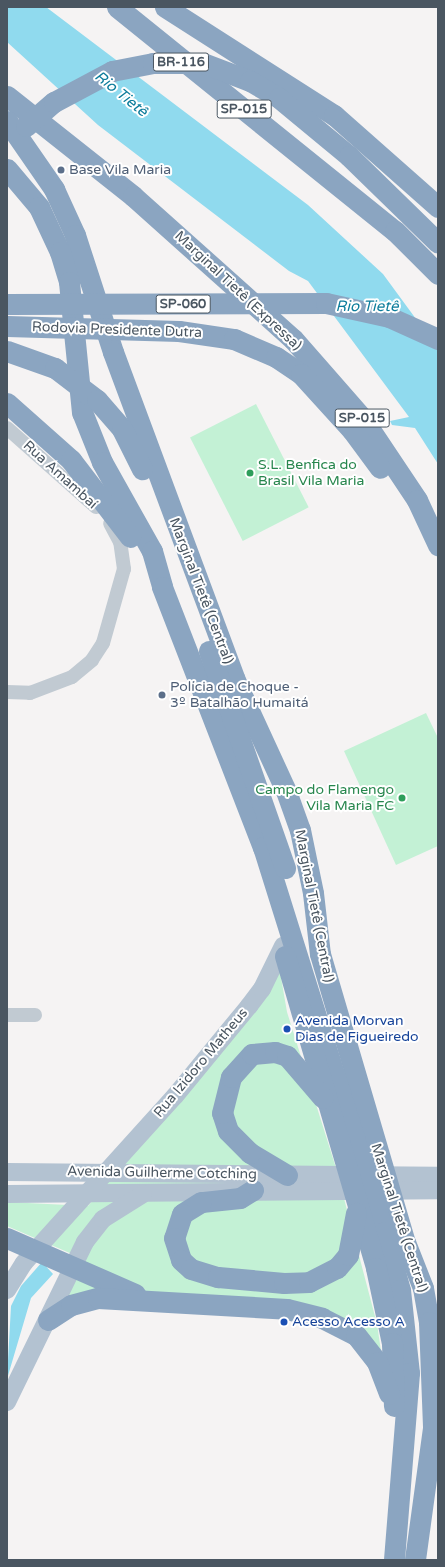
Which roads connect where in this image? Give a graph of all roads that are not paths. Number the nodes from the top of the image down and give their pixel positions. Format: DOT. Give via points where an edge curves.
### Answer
graph roads {
  1 [pos="117,7"];
  2 [pos="133,7"];
  3 [pos="165,7"];
  4 [pos="151,34"];
  5 [pos="7,96"];
  6 [pos="7,121"];
  7 [pos="7,137"];
  8 [pos="7,142"];
  9 [pos="38,166"];
  10 [pos="7,169"];
  11 [pos="388,192"];
  12 [pos="438,208"];
  13 [pos="371,211"];
  14 [pos="438,228"];
  15 [pos="438,243"];
  16 [pos="438,262"];
  17 [pos="438,274"];
  18 [pos="7,304"];
  19 [pos="7,326"];
  20 [pos="438,340"];
  21 [pos="7,351"];
  22 [pos="7,403"];
  23 [pos="7,418"];
  24 [pos="7,428"];
  25 [pos="99,492"];
  26 [pos="435,538"];
  27 [pos="162,587"];
  28 [pos="213,662"];
  29 [pos="7,692"];
  30 [pos="278,892"];
  31 [pos="283,946"];
  32 [pos="320,954"];
  33 [pos="7,1015"];
  34 [pos="35,1015"];
  35 [pos="335,1070"];
  36 [pos="330,1106"];
  37 [pos="7,1172"];
  38 [pos="106,1172"];
  39 [pos="287,1175"];
  40 [pos="438,1176"];
  41 [pos="317,1183"];
  42 [pos="253,1190"];
  43 [pos="438,1190"];
  44 [pos="146,1193"];
  45 [pos="7,1194"];
  46 [pos="88,1194"];
  47 [pos="357,1206"];
  48 [pos="7,1238"];
  49 [pos="405,1242"];
  50 [pos="35,1250"];
  51 [pos="72,1267"];
  52 [pos="7,1290"];
  53 [pos="147,1300"];
  54 [pos="48,1320"];
  55 [pos="7,1402"];
  56 [pos="394,1409"];
  57 [pos="399,1478"];
  58 [pos="438,1494"];
  59 [pos="394,1560"];
  60 [pos="415,1560"];
  61 [pos="429,1560"];
  1 -- 4 [label="highway, SP-015"];
  2 -- 4 [label="highway"];
  3 -- 12 [label="highway" via="334,115"];
  4 -- 13 [label="highway, SP-015"];
  5 -- 26 [label="highway, Marginal Tietê (Expressa) / SP-015" via="133,196 293,339 364,419 418,500"];
  6 -- 9 [label="highway"];
  7 -- 9 [label="highway"];
  8 -- 11 [label="highway, BR-116" via="54,102 81,85 112,71 176,62 203,63 250,81 279,98"];
  9 -- 32 [label="highway, Marginal Tietê (Central)" via="76,235 113,352 234,678 286,791 300,830 310,879"];
  10 -- 27 [label="highway" via="39,207 60,252 69,282 82,412 102,462 152,551"];
  11 -- 14 [label="highway" via="408,199"];
  11 -- 15 [label="highway"];
  13 -- 16 [label="highway" via="392,218"];
  13 -- 17 [label="highway, SP-015"];
  18 -- 20 [label="highway, Rodovia Presidente Dutra / SP-060" via="326,303 359,308 411,324"];
  19 -- 26 [label="highway, Rodovia Presidente Dutra / SP-060" via="179,331 234,339 263,350 295,370 352,430"];
  21 -- 28 [label="highway" via="55,368 97,400 122,429 146,480"];
  22 -- 25 [label="highway" via="51,438"];
  23 -- 25 [label="main road, Rua Amambaí" via="55,452"];
  24 -- 29 [label="street, Rua Amambaí" via="94,504 120,542 124,569 114,615 92,660 72,677 49,688 30,694"];
  25 -- 27 [label="highway"];
  27 -- 30 [label="highway"];
  28 -- 32 [label="highway" via="281,813"];
  28 -- 35 [label="highway" via="289,880"];
  30 -- 31 [label="highway"];
  30 -- 35 [label="highway"];
  31 -- 36 [label="highway"];
  31 -- 38 [label="main road, Rua Izidoro Matheus" via="262,989 249,1006"];
  32 -- 49 [label="highway, Marginal Tietê (Central)"];
  33 -- 34 [label="street"];
  35 -- 57 [label="highway" via="401,1298 409,1373 408,1414"];
  36 -- 39 [label="highway" via="287,1056 275,1052 252,1054 231,1077 222,1113 228,1131 250,1153"];
  36 -- 47 [label="highway"];
  37 -- 38 [label="main road, Avenida Guilherme Cotching"];
  38 -- 39 [label="main road, Avenida Guilherme Cotching"];
  38 -- 46 [label="main road, Rua Izidoro Matheus"];
  39 -- 41 [label="main road, Avenida Guilherme Cotching"];
  40 -- 41 [label="main road"];
  41 -- 42 [label="main road, Avenida Guilherme Cotching"];
  41 -- 43 [label="main road"];
  42 -- 44 [label="main road, Avenida Guilherme Cotching"];
  42 -- 47 [label="highway" via="240,1198 201,1202 182,1214 174,1238 181,1260 191,1268 218,1277 284,1284 309,1282 337,1268 348,1255"];
  44 -- 46 [label="main road, Avenida Guilherme Cotching"];
  44 -- 51 [label="main road" via="103,1219 85,1242"];
  45 -- 46 [label="main road, Avenida Guilherme Cotching"];
  46 -- 50 [label="main road, Rua Izidoro Matheus"];
  47 -- 56 [label="highway" via="388,1320"];
  48 -- 50 [label="highway"];
  49 -- 59 [label="highway" via="418,1331 422,1396 406,1535"];
  49 -- 60 [label="highway, Marginal Tietê (Central)" via="423,1288 434,1368 433,1428"];
  50 -- 51 [label="highway"];
  50 -- 52 [label="main road, Rua Izidoro Matheus"];
  51 -- 53 [label="highway"];
  51 -- 54 [label="main road"];
  53 -- 54 [label="highway" via="88,1299 72,1305"];
  53 -- 56 [label="highway" via="286,1309 342,1325 368,1348"];
  54 -- 55 [label="main road"];
  56 -- 57 [label="highway"];
  57 -- 59 [label="highway"];
  58 -- 61 [label="highway"];
}
